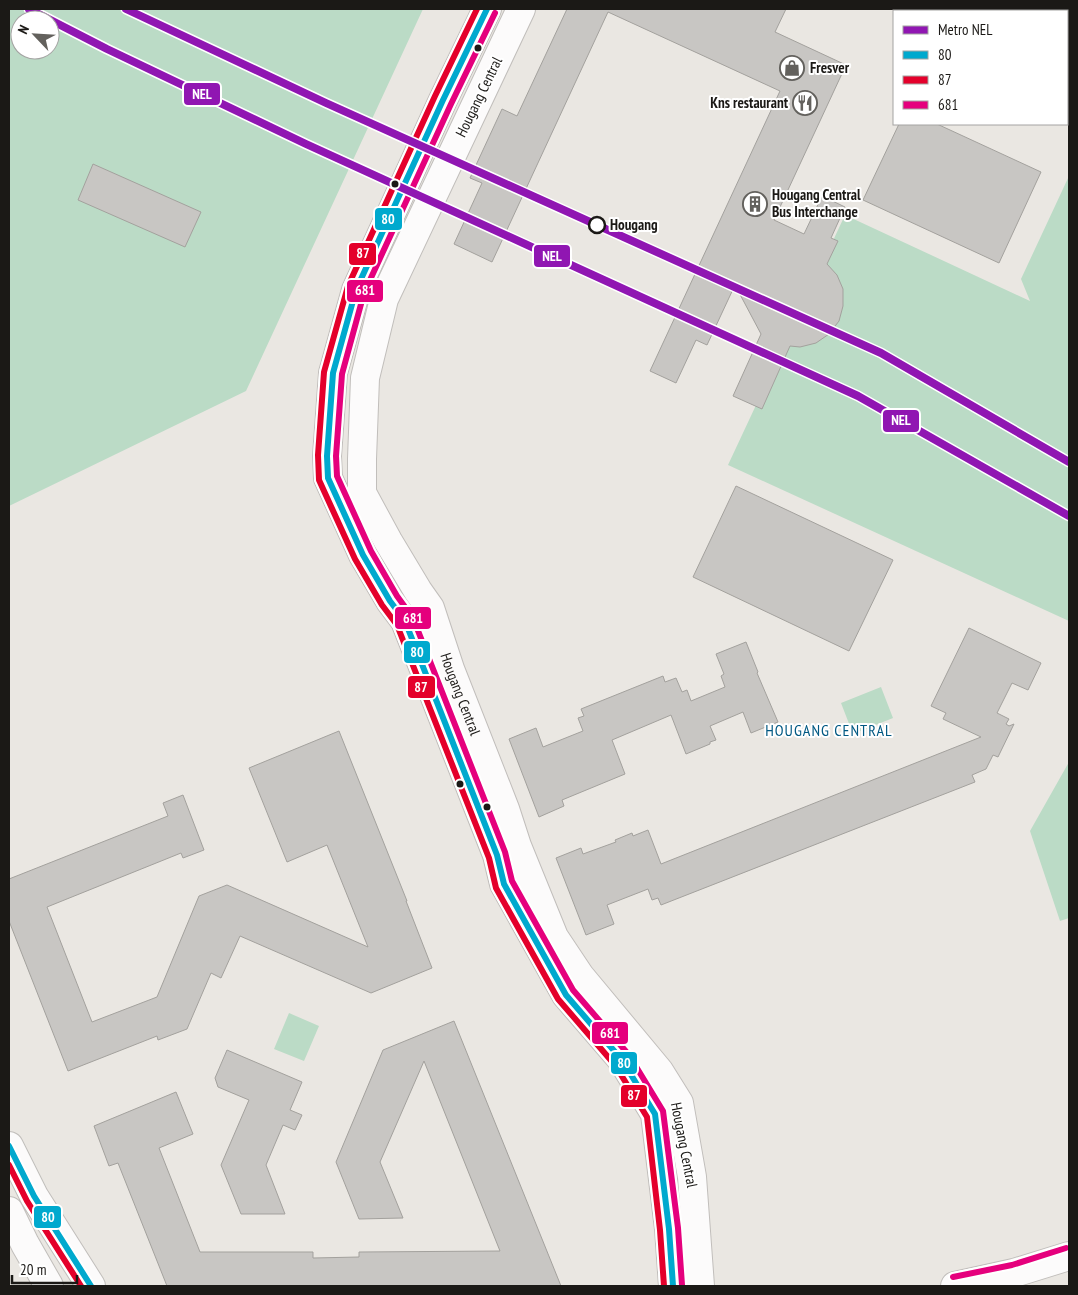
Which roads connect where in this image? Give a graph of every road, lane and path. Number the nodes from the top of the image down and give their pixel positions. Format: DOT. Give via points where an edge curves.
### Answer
graph roads {
  1 [pos="487,9"];
  2 [pos="521,9"];
  3 [pos="328,467"];
  4 [pos="362,468"];
  5 [pos="573,986"];
  6 [pos="9,1146"];
  7 [pos="9,1211"];
  8 [pos="1069,1256"];
  9 [pos="49,1286"];
  10 [pos="91,1286"];
  11 [pos="673,1286"];
  12 [pos="700,1286"];
  13 [pos="955,1286"];
  1 -- 3 [label="street, Hougang Central" via="356,290 333,373"];
  2 -- 4 [label="street, Hougang Central" via="384,299 365,378"];
  3 -- 4 [label="street"];
  3 -- 5 [label="street, Hougang Central" via="363,555 405,621 497,855 504,884"];
  4 -- 5 [label="street, Hougang Central" via="362,493 430,608 453,677"];
  5 -- 11 [label="street, Hougang Central" via="655,1114"];
  5 -- 12 [label="street, Hougang Central" via="659,1071 679,1103 692,1177"];
  6 -- 10 [label="street" via="34,1196"];
  7 -- 9 [label="street"];
  8 -- 13 [label="street"];
}
